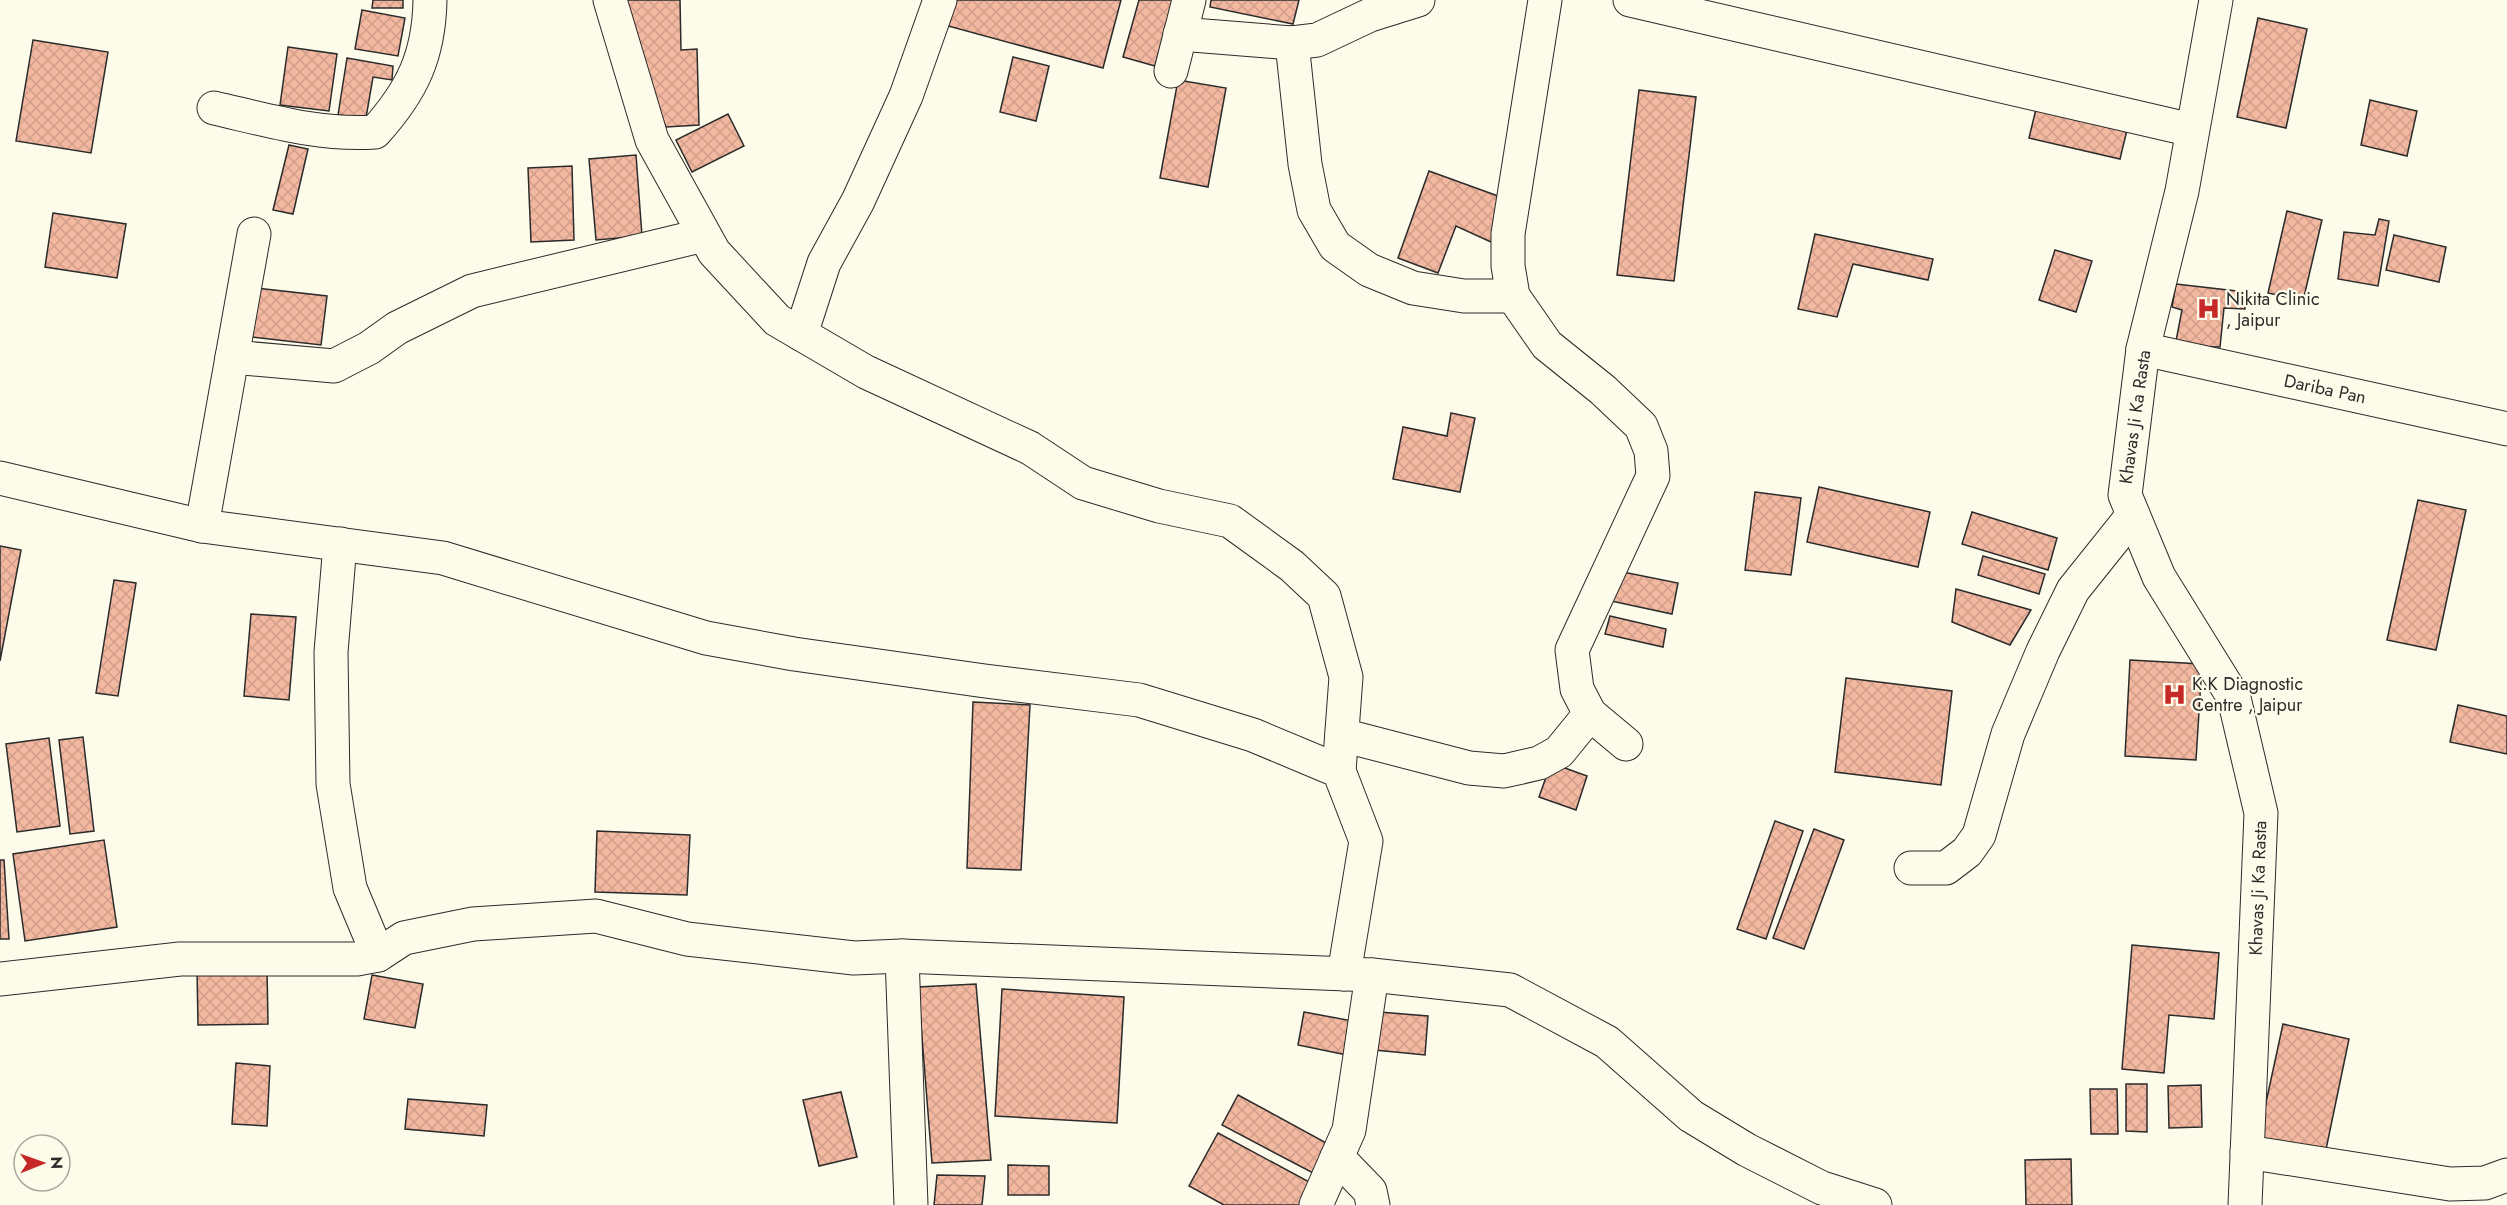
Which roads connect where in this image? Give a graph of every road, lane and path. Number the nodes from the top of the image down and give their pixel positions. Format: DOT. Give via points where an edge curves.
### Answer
graph roads {
  1 [pos="430,0"];
  2 [pos="610,0"];
  3 [pos="940,0"];
  4 [pos="1189,0"];
  5 [pos="1418,0"];
  6 [pos="1545,0"];
  7 [pos="1630,0"];
  8 [pos="2216,0"];
  9 [pos="1180,34"];
  10 [pos="1292,43"];
  11 [pos="1171,71"];
  12 [pos="214,108"];
  13 [pos="2192,130"];
  14 [pos="254,234"];
  15 [pos="704,235"];
  16 [pos="1513,296"];
  17 [pos="801,334"];
  18 [pos="2143,349"];
  19 [pos="232,357"];
  20 [pos="2507,429"];
  21 [pos="0,478"];
  22 [pos="2133,514"];
  23 [pos="202,526"];
  24 [pos="340,544"];
  25 [pos="1590,714"];
  26 [pos="1342,735"];
  27 [pos="1626,744"];
  28 [pos="1339,771"];
  29 [pos="1911,868"];
  30 [pos="378,955"];
  31 [pos="902,956"];
  32 [pos="1358,974"];
  33 [pos="0,979"];
  34 [pos="2247,1152"];
  35 [pos="1337,1157"];
  36 [pos="2507,1175"];
  37 [pos="911,1205"];
  38 [pos="1316,1205"];
  39 [pos="1373,1205"];
  40 [pos="1875,1205"];
  41 [pos="2245,1205"];
  1 -- 12 [label="street" via="430,24 420,64 400,104 375,132 316,130"];
  2 -- 15 [label="street" via="652,140"];
  3 -- 17 [label="street" via="906,96 858,201 824,263"];
  4 -- 9 [label="street"];
  5 -- 10 [label="street" via="1370,15 1317,39"];
  6 -- 16 [label="street" via="1508,234"];
  7 -- 13 [label="street"];
  8 -- 13 [label="street, Khavas Ji Ka Rasta"];
  9 -- 10 [label="street"];
  9 -- 11 [label="street"];
  10 -- 16 [label="street" via="1314,210 1335,246 1369,270 1413,288 1464,296"];
  13 -- 18 [label="street, Khavas Ji Ka Rasta" via="2182,191"];
  14 -- 19 [label="street"];
  15 -- 17 [label="street" via="714,252 777,320"];
  15 -- 19 [label="street" via="472,291 397,328 334,366"];
  16 -- 25 [label="street" via="1547,345 1641,426 1651,451 1653,476 1572,650 1576,689"];
  17 -- 26 [label="street" via="866,372 1030,448 1083,483 1159,506 1230,521 1292,566 1324,596 1346,677"];
  18 -- 20 [label="street, Dariba Pan"];
  18 -- 22 [label="street, Khavas Ji Ka Rasta" via="2125,495"];
  19 -- 23 [label="street"];
  21 -- 23 [label="street"];
  22 -- 29 [label="street" via="2073,590 2043,651 2008,734 1979,835 1967,852 1946,868"];
  22 -- 34 [label="street, Khavas Ji Ka Rasta" via="2159,577 2235,698 2261,813"];
  23 -- 24 [label="street"];
  24 -- 28 [label="street" via="443,558 706,638 974,680 1139,700 1253,735"];
  24 -- 30 [label="street" via="331,652 333,784 350,888"];
  25 -- 26 [label="street" via="1559,752 1539,763 1504,771 1469,768"];
  25 -- 27 [label="street"];
  26 -- 28 [label="street"];
  28 -- 32 [label="street" via="1366,841"];
  30 -- 31 [label="street" via="404,938 473,924 596,916 687,939 854,958"];
  30 -- 33 [label="street" via="357,959 180,959"];
  31 -- 32 [label="street"];
  31 -- 37 [label="street"];
  32 -- 35 [label="street" via="1349,1130"];
  32 -- 40 [label="street" via="1510,990 1606,1042 1691,1116 1747,1150 1822,1188"];
  34 -- 36 [label="street" via="2450,1184 2485,1183"];
  34 -- 41 [label="street, Khavas Ji Ka Rasta"];
  35 -- 38 [label="street"];
  35 -- 39 [label="street" via="1370,1191"];
}
